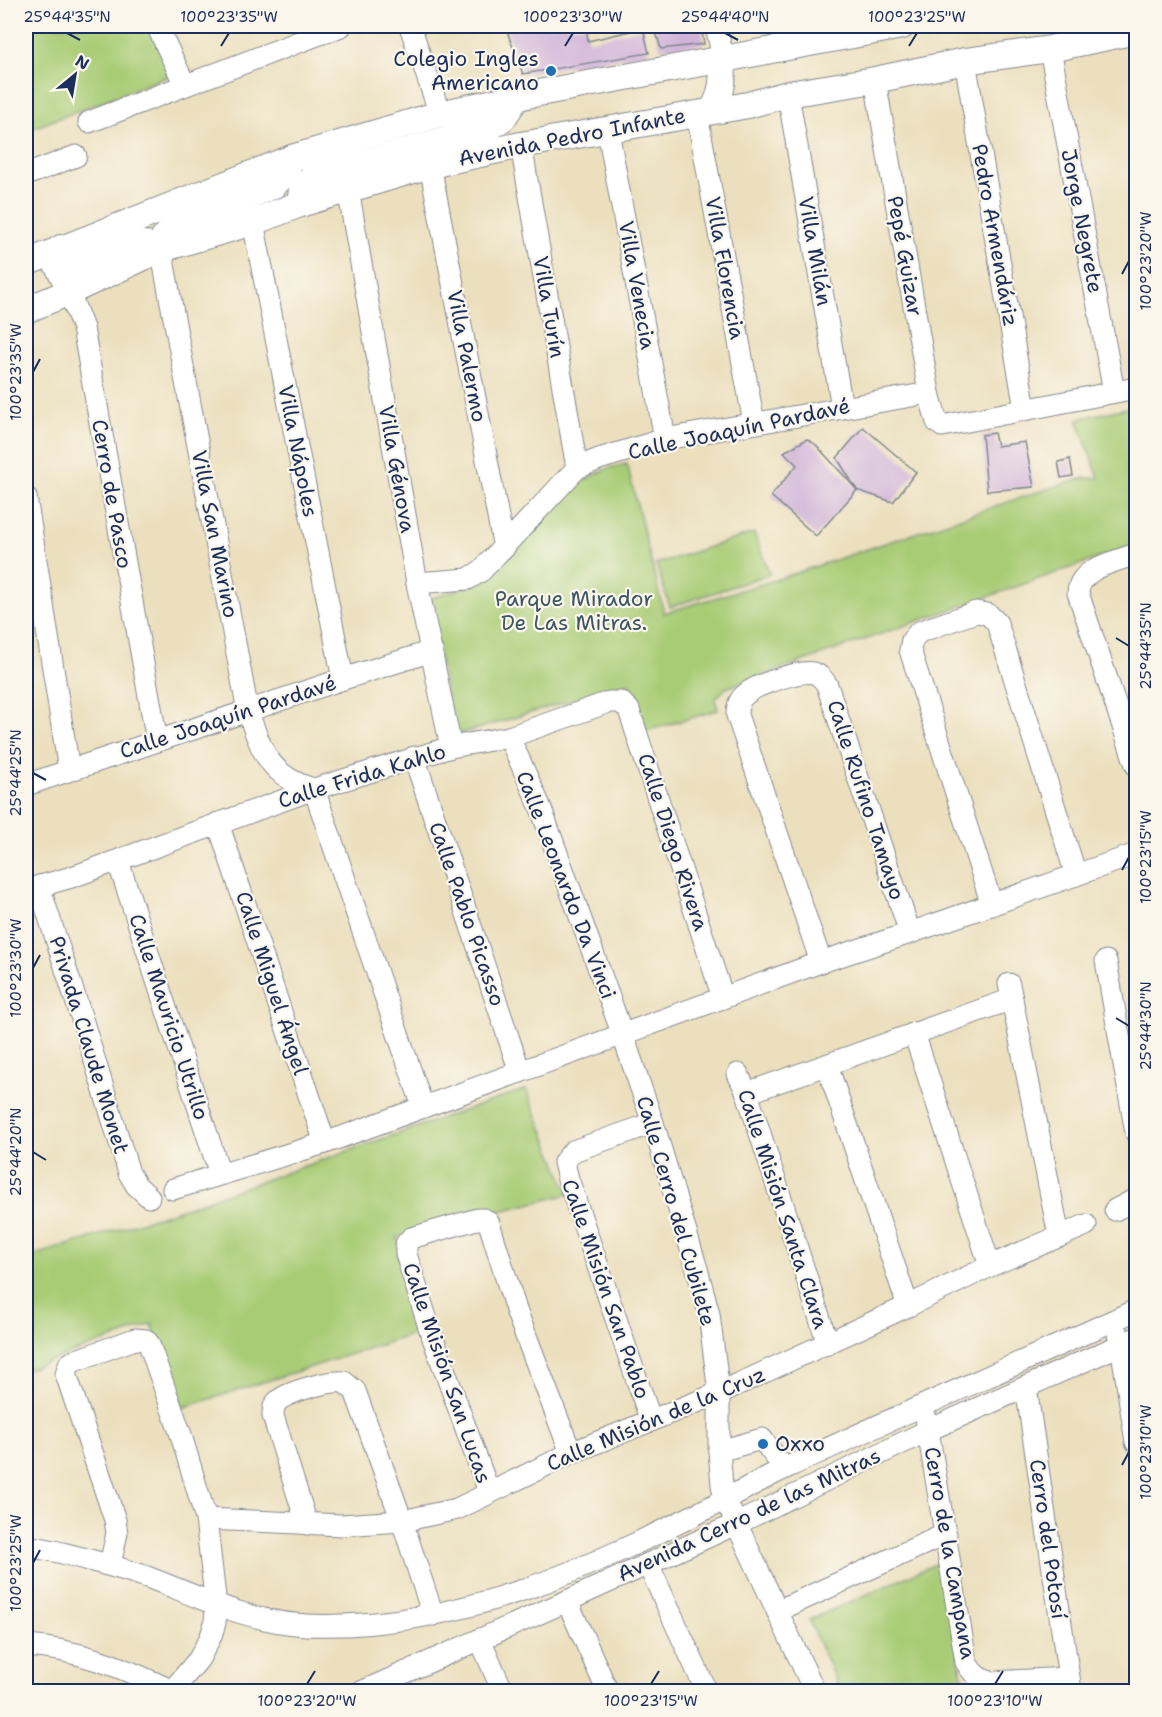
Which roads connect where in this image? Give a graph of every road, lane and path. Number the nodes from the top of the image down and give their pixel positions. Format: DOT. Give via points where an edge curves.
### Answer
graph roads {
  1 [pos="157,26"];
  2 [pos="341,26"];
  3 [pos="410,26"];
  4 [pos="716,26"];
  5 [pos="902,26"];
  6 [pos="822,33"];
  7 [pos="1136,34"];
  8 [pos="1050,49"];
  9 [pos="723,58"];
  10 [pos="965,62"];
  11 [pos="875,80"];
  12 [pos="185,85"];
  13 [pos="788,94"];
  14 [pos="517,97"];
  15 [pos="748,105"];
  16 [pos="705,112"];
  17 [pos="440,114"];
  18 [pos="89,122"];
  19 [pos="608,131"];
  20 [pos="521,145"];
  21 [pos="76,156"];
  22 [pos="292,158"];
  23 [pos="430,165"];
  24 [pos="26,175"];
  25 [pos="348,189"];
  26 [pos="303,203"];
  27 [pos="253,222"];
  28 [pos="161,249"];
  29 [pos="45,255"];
  30 [pos="69,292"];
  31 [pos="26,310"];
  32 [pos="1137,388"];
  33 [pos="1114,392"];
  34 [pos="929,393"];
  35 [pos="842,407"];
  36 [pos="1025,409"];
  37 [pos="754,423"];
  38 [pos="665,440"];
  39 [pos="577,468"];
  40 [pos="26,497"];
  41 [pos="504,548"];
  42 [pos="1137,554"];
  43 [pos="417,583"];
  44 [pos="432,651"];
  45 [pos="343,679"];
  46 [pos="609,702"];
  47 [pos="248,712"];
  48 [pos="509,737"];
  49 [pos="157,741"];
  50 [pos="451,747"];
  51 [pos="414,758"];
  52 [pos="1137,765"];
  53 [pos="69,770"];
  54 [pos="26,785"];
  55 [pos="314,789"];
  56 [pos="218,823"];
  57 [pos="1137,854"];
  58 [pos="118,861"];
  59 [pos="1076,876"];
  60 [pos="32,888"];
  61 [pos="992,904"];
  62 [pos="910,933"];
  63 [pos="1106,961"];
  64 [pos="821,962"];
  65 [pos="723,998"];
  66 [pos="622,1033"];
  67 [pos="914,1033"];
  68 [pos="827,1065"];
  69 [pos="520,1071"];
  70 [pos="423,1107"];
  71 [pos="653,1123"];
  72 [pos="1137,1133"];
  73 [pos="325,1143"];
  74 [pos="220,1174"];
  75 [pos="173,1189"];
  76 [pos="149,1197"];
  77 [pos="1137,1199"];
  78 [pos="1115,1210"];
  79 [pos="1086,1225"];
  80 [pos="1059,1236"];
  81 [pos="990,1266"];
  82 [pos="908,1306"];
  83 [pos="1137,1310"];
  84 [pos="1113,1321"];
  85 [pos="1129,1341"];
  86 [pos="828,1344"];
  87 [pos="1026,1387"];
  88 [pos="719,1393"];
  89 [pos="924,1406"];
  90 [pos="651,1421"];
  91 [pos="929,1430"];
  92 [pos="1137,1443"];
  93 [pos="719,1451"];
  94 [pos="571,1453"];
  95 [pos="784,1468"];
  96 [pos="489,1492"];
  97 [pos="725,1499"];
  98 [pos="206,1519"];
  99 [pos="402,1521"];
  100 [pos="307,1524"];
  101 [pos="736,1524"];
  102 [pos="946,1534"];
  103 [pos="27,1542"];
  104 [pos="648,1564"];
  105 [pos="110,1565"];
  106 [pos="567,1601"];
  107 [pos="216,1606"];
  108 [pos="777,1611"];
  109 [pos="433,1616"];
  110 [pos="480,1639"];
  111 [pos="26,1646"];
  112 [pos="394,1685"];
  113 [pos="1070,1685"];
  114 [pos="172,1691"];
  115 [pos="361,1692"];
  116 [pos="504,1692"];
  117 [pos="608,1692"];
  118 [pos="707,1692"];
  119 [pos="815,1692"];
  1 -- 12 [label="street"];
  2 -- 12 [label="street"];
  3 -- 17 [label="street"];
  4 -- 9 [label="street"];
  5 -- 6 [label="main road"];
  6 -- 9 [label="main road"];
  7 -- 8 [label="main road, Avenida Pedro Infante"];
  8 -- 10 [label="main road, Avenida Pedro Infante"];
  8 -- 33 [label="street, Jorge Negrete"];
  9 -- 14 [label="main road"];
  9 -- 15 [label="main road" via="737,92"];
  9 -- 16 [label="main road" via="719,101"];
  10 -- 11 [label="main road, Avenida Pedro Infante"];
  10 -- 36 [label="street, Pedro Armendáriz"];
  11 -- 13 [label="main road, Avenida Pedro Infante"];
  11 -- 34 [label="street, Pepé Guizar"];
  12 -- 18 [label="street"];
  13 -- 15 [label="main road, Avenida Pedro Infante"];
  13 -- 35 [label="street, Villa Milán"];
  14 -- 17 [label="main road"];
  14 -- 26 [label="main road" via="503,118 492,126 310,179 302,190"];
  15 -- 16 [label="main road, Avenida Pedro Infante"];
  16 -- 19 [label="main road, Avenida Pedro Infante"];
  16 -- 37 [label="street, Villa Florencia"];
  17 -- 22 [label="main road"];
  19 -- 20 [label="main road, Avenida Pedro Infante"];
  19 -- 38 [label="street, Villa Venecia"];
  20 -- 23 [label="main road, Avenida Pedro Infante"];
  20 -- 39 [label="street, Villa Turín"];
  21 -- 24 [label="street"];
  22 -- 28 [label="main road" via="274,185 172,230"];
  22 -- 29 [label="main road"];
  23 -- 25 [label="main road, Avenida Pedro Infante"];
  23 -- 41 [label="street, Villa Palermo"];
  25 -- 26 [label="main road, Avenida Pedro Infante"];
  25 -- 43 [label="street, Villa Génova"];
  26 -- 27 [label="main road, Avenida Pedro Infante"];
  27 -- 28 [label="main road, Avenida Pedro Infante"];
  27 -- 45 [label="street, Villa Nápoles"];
  28 -- 29 [label="main road" via="129,245 72,264"];
  28 -- 30 [label="main road, Avenida Pedro Infante"];
  28 -- 47 [label="street, Villa San Marino"];
  29 -- 30 [label="street, Cerro de Pasco"];
  30 -- 31 [label="main road, Avenida Pedro Infante"];
  30 -- 49 [label="street, Cerro de Pasco" via="82,328"];
  32 -- 33 [label="street"];
  33 -- 36 [label="street"];
  34 -- 35 [label="street, Calle Joaquín Pardavé"];
  34 -- 36 [label="street, Pepé Guizar" via="937,422 944,425"];
  35 -- 37 [label="street, Calle Joaquín Pardavé"];
  37 -- 38 [label="street, Calle Joaquín Pardavé"];
  38 -- 39 [label="street, Calle Joaquín Pardavé"];
  39 -- 41 [label="street, Calle Joaquín Pardavé"];
  40 -- 53 [label="street"];
  41 -- 43 [label="street, Calle Joaquín Pardavé" via="468,579"];
  42 -- 52 [label="street" via="1089,572 1081,579 1077,593"];
  43 -- 44 [label="street, Villa Génova"];
  44 -- 45 [label="street, Calle Joaquín Pardavé"];
  44 -- 50 [label="street, Villa Génova"];
  45 -- 47 [label="street, Calle Joaquín Pardavé"];
  46 -- 48 [label="street, Calle Frida Kahlo"];
  46 -- 65 [label="street, Calle Diego Rivera" via="621,702 629,711"];
  47 -- 49 [label="street, Calle Joaquín Pardavé"];
  47 -- 55 [label="street, Villa San Marino" via="261,749 271,764 288,779"];
  48 -- 50 [label="street, Calle Frida Kahlo"];
  48 -- 66 [label="street, Calle Leonardo Da Vinci" via="540,806"];
  49 -- 53 [label="street, Calle Joaquín Pardavé"];
  50 -- 51 [label="street, Calle Frida Kahlo"];
  51 -- 55 [label="street, Calle Frida Kahlo"];
  51 -- 69 [label="street, Calle Pablo Picasso"];
  53 -- 54 [label="street, Calle Joaquín Pardavé"];
  55 -- 56 [label="street, Calle Frida Kahlo"];
  55 -- 70 [label="street"];
  56 -- 58 [label="street, Calle Frida Kahlo"];
  56 -- 73 [label="street, Calle Miguel Ángel"];
  57 -- 59 [label="street"];
  58 -- 60 [label="street, Calle Frida Kahlo"];
  58 -- 74 [label="street, Calle Mauricio Utrillo"];
  59 -- 61 [label="street"];
  59 -- 61 [label="street" via="997,623 988,614 976,612 919,632 910,650"];
  60 -- 76 [label="street, Privada Claude Monet" via="83,1022 129,1173"];
  61 -- 62 [label="street"];
  62 -- 64 [label="street"];
  62 -- 64 [label="street, Calle Rufino Tamayo" via="823,678 805,672 763,685 747,692 737,715"];
  63 -- 72 [label="street"];
  64 -- 65 [label="street"];
  65 -- 66 [label="street"];
  66 -- 69 [label="street"];
  66 -- 71 [label="street, Calle Cerro del Cubilete"];
  67 -- 68 [label="street"];
  67 -- 80 [label="street" via="1010,991"];
  67 -- 81 [label="street"];
  68 -- 82 [label="street"];
  68 -- 86 [label="street, Calle Misión Santa Clara" via="742,1083"];
  69 -- 70 [label="street"];
  70 -- 73 [label="street"];
  71 -- 88 [label="street, Calle Cerro del Cubilete" via="709,1314"];
  71 -- 90 [label="street, Calle Misión San Pablo" via="573,1151 564,1162"];
  73 -- 74 [label="street"];
  74 -- 75 [label="street"];
  77 -- 78 [label="street"];
  79 -- 80 [label="street, Calle Misión de la Cruz"];
  80 -- 81 [label="street, Calle Misión de la Cruz"];
  81 -- 82 [label="street, Calle Misión de la Cruz"];
  82 -- 86 [label="street, Calle Misión de la Cruz"];
  83 -- 84 [label="street, Avenida Cerro de las Mitras"];
  84 -- 85 [label="street"];
  84 -- 89 [label="street, Avenida Cerro de las Mitras"];
  85 -- 87 [label="street, Avenida Cerro de las Mitras"];
  85 -- 92 [label="street"];
  86 -- 88 [label="street, Calle Misión de la Cruz"];
  87 -- 91 [label="street, Avenida Cerro de las Mitras"];
  87 -- 113 [label="street, Cerro del Potosí"];
  88 -- 90 [label="street, Calle Misión de la Cruz"];
  88 -- 93 [label="street, Calle Cerro del Cubilete"];
  89 -- 91 [label="street, Cerro de la Campana"];
  89 -- 95 [label="street, Avenida Cerro de las Mitras"];
  90 -- 94 [label="street, Calle Misión de la Cruz"];
  91 -- 101 [label="street, Avenida Cerro de las Mitras"];
  91 -- 102 [label="street, Cerro de la Campana"];
  93 -- 95 [label="street" via="762,1439"];
  93 -- 97 [label="street, Calle Cerro del Cubilete"];
  94 -- 96 [label="street, Calle Misión de la Cruz"];
  94 -- 96 [label="street, Calle Misión San Lucas" via="516,1310 489,1223 477,1219 411,1238 406,1254"];
  95 -- 97 [label="street, Avenida Cerro de las Mitras"];
  96 -- 99 [label="street, Calle Misión de la Cruz" via="457,1509"];
  97 -- 101 [label="street, Calle Cerro del Cubilete"];
  97 -- 109 [label="street, Avenida Cerro de las Mitras" via="564,1575"];
  98 -- 100 [label="street, Calle Misión de la Cruz"];
  98 -- 105 [label="street" via="146,1340 135,1339 69,1364 66,1374 115,1520 117,1533"];
  98 -- 107 [label="street"];
  99 -- 100 [label="street, Calle Misión de la Cruz"];
  99 -- 100 [label="street" via="355,1391 344,1382 329,1382 285,1397 275,1404 273,1416"];
  99 -- 109 [label="street"];
  101 -- 104 [label="street, Avenida Cerro de las Mitras"];
  101 -- 108 [label="street, Calle Cerro del Cubilete"];
  102 -- 108 [label="street"];
  102 -- 113 [label="street, Cerro de la Campana" via="970,1669 992,1682"];
  103 -- 105 [label="street, Avenida Cerro de las Mitras"];
  104 -- 106 [label="street, Avenida Cerro de las Mitras"];
  104 -- 118 [label="street"];
  105 -- 107 [label="street, Avenida Cerro de las Mitras"];
  106 -- 110 [label="street, Avenida Cerro de las Mitras"];
  106 -- 117 [label="street"];
  107 -- 109 [label="street, Avenida Cerro de las Mitras" via="268,1621 306,1625"];
  107 -- 114 [label="street" via="211,1636 199,1659"];
  108 -- 119 [label="street, Calle Cerro del Cubilete"];
  110 -- 112 [label="street, Avenida Cerro de las Mitras"];
  110 -- 116 [label="street"];
  111 -- 114 [label="street" via="96,1658"];
  112 -- 115 [label="street, Avenida Cerro de las Mitras"];
}
